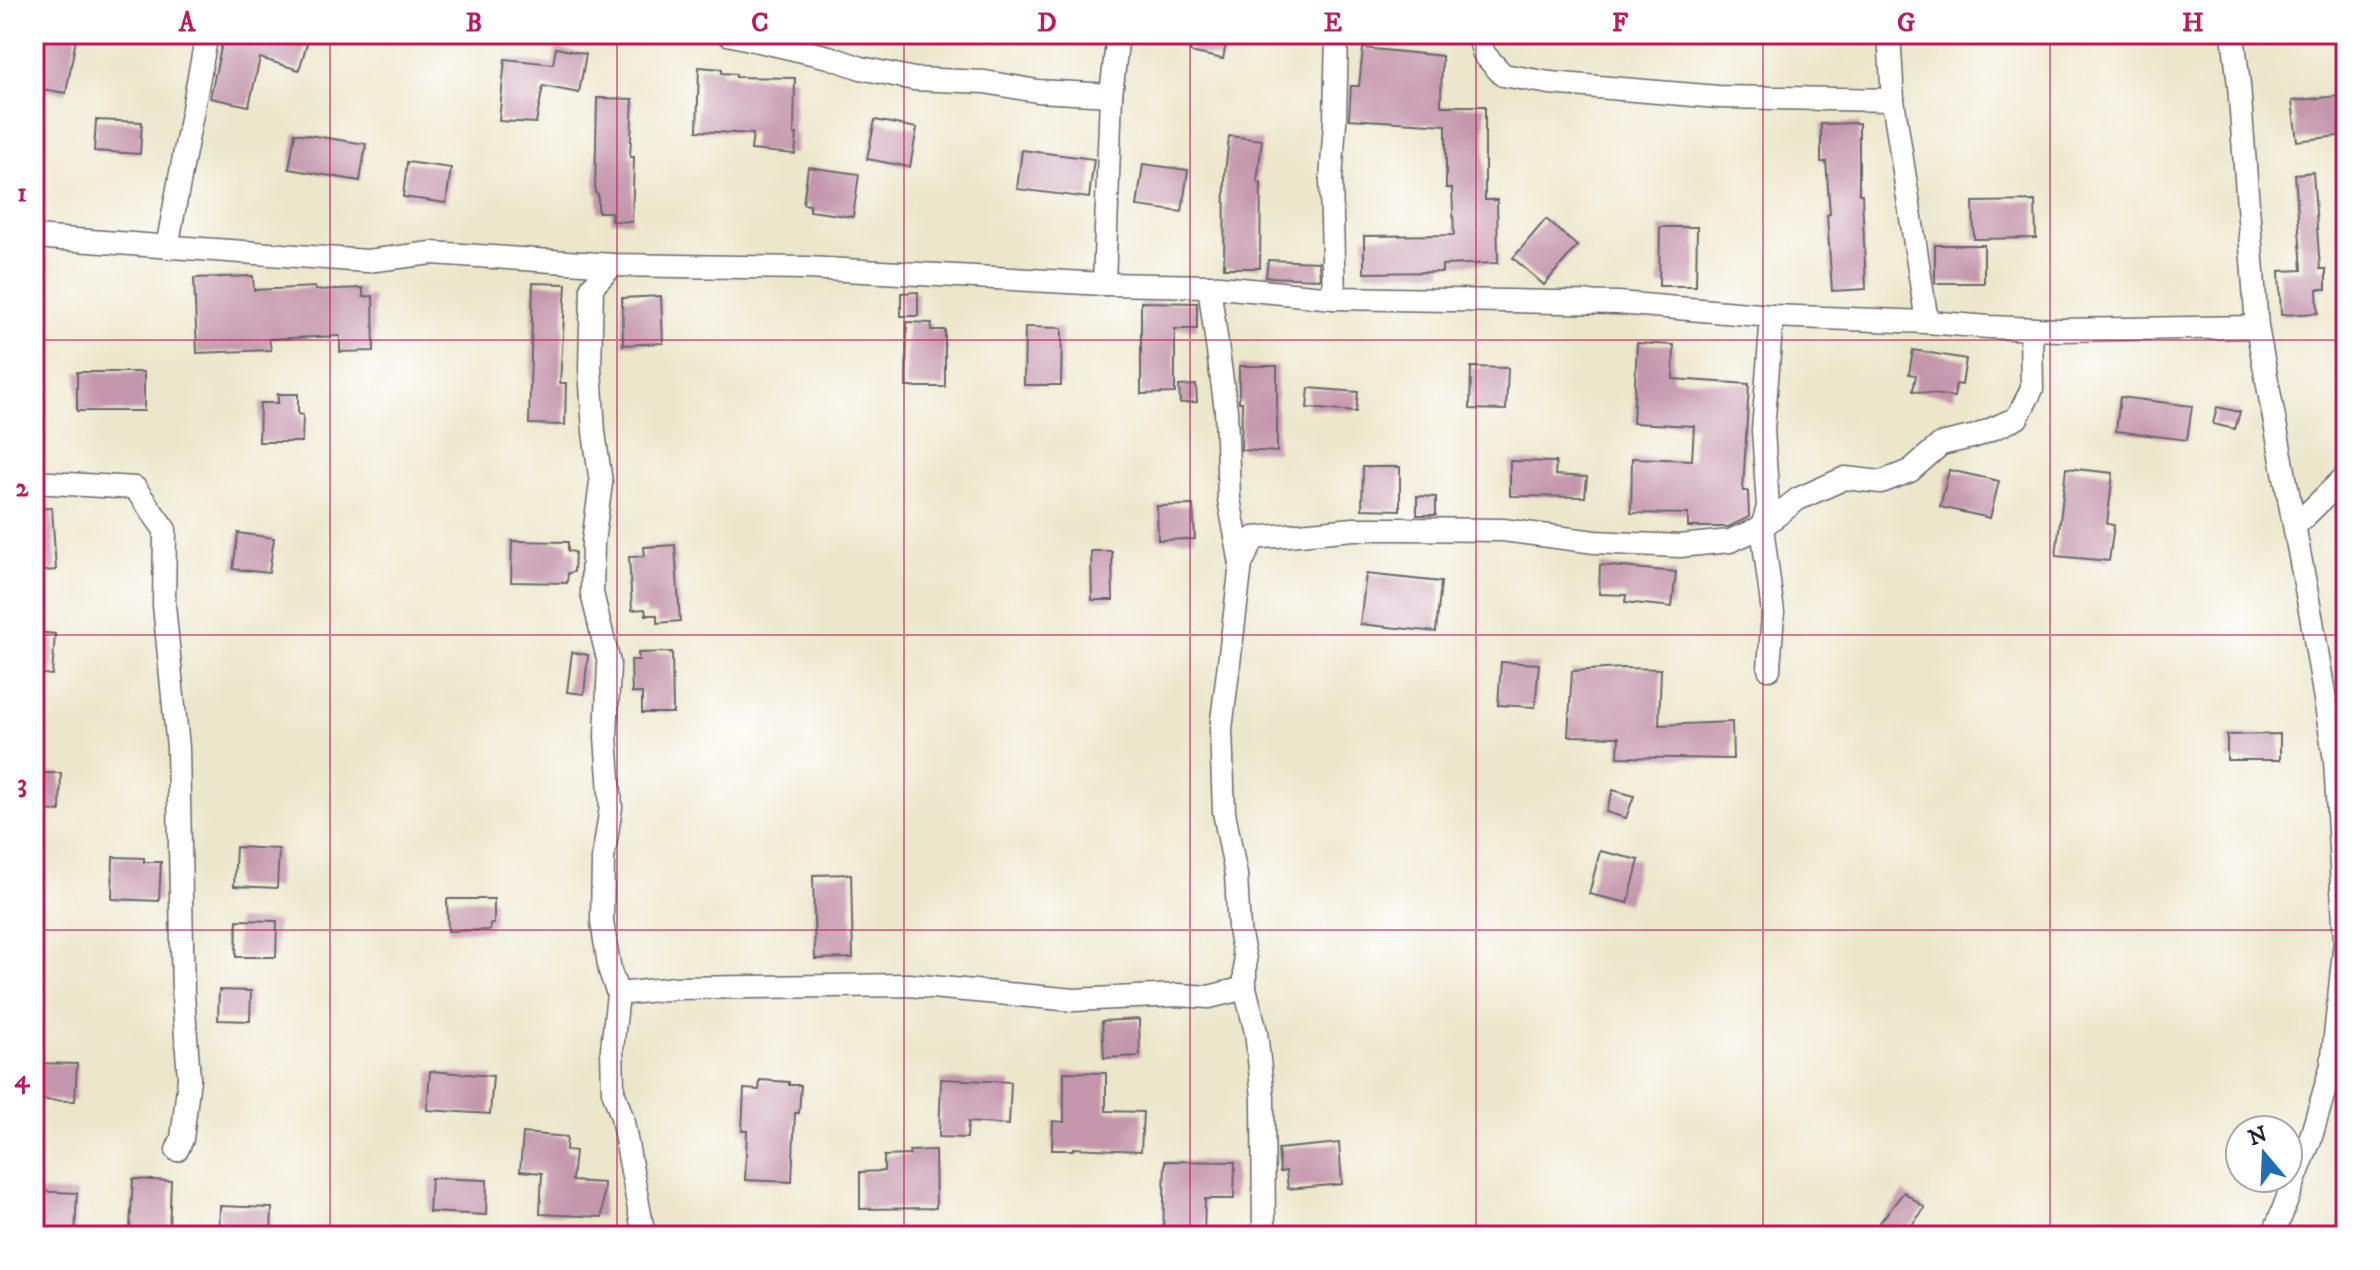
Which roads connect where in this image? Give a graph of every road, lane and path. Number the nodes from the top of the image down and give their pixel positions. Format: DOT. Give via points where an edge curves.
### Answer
graph roads {
  1 [pos="207,34"];
  2 [pos="728,34"];
  3 [pos="1118,34"];
  4 [pos="1337,34"];
  5 [pos="1478,34"];
  6 [pos="1889,34"];
  7 [pos="2233,34"];
  8 [pos="1111,95"];
  9 [pos="1893,100"];
  10 [pos="34,237"];
  11 [pos="167,247"];
  12 [pos="613,265"];
  13 [pos="1104,284"];
  14 [pos="1209,286"];
  15 [pos="1334,298"];
  16 [pos="1772,316"];
  17 [pos="1927,322"];
  18 [pos="2257,327"];
  19 [pos="2031,329"];
  20 [pos="2346,476"];
  21 [pos="34,482"];
  22 [pos="2295,526"];
  23 [pos="1762,527"];
  24 [pos="1241,564"];
  25 [pos="1769,669"];
  26 [pos="1245,988"];
  27 [pos="618,994"];
  28 [pos="2339,1064"];
  29 [pos="177,1150"];
  30 [pos="644,1236"];
  31 [pos="1264,1236"];
  32 [pos="2273,1236"];
  1 -- 11 [label="street"];
  2 -- 8 [label="street" via="914,79"];
  3 -- 8 [label="street"];
  4 -- 15 [label="street" via="1331,180"];
  5 -- 9 [label="street" via="1484,54 1503,75 1550,83 1718,97"];
  6 -- 9 [label="street"];
  7 -- 18 [label="street"];
  8 -- 13 [label="street"];
  9 -- 17 [label="street"];
  10 -- 11 [label="street"];
  11 -- 12 [label="street" via="367,261 432,253"];
  12 -- 13 [label="street" via="807,268"];
  12 -- 27 [label="street" via="592,287 590,368 601,483 592,593 609,663 606,737 611,807 602,922"];
  13 -- 14 [label="street"];
  14 -- 15 [label="street"];
  14 -- 24 [label="street" via="1226,410 1229,499"];
  15 -- 16 [label="street" via="1618,303"];
  16 -- 17 [label="street"];
  16 -- 23 [label="street" via="1763,430 1768,507"];
  17 -- 19 [label="street"];
  18 -- 19 [label="street"];
  18 -- 22 [label="street"];
  19 -- 23 [label="street" via="2032,389 2017,418 1941,444 1910,471 1881,482 1845,478 1798,499"];
  20 -- 22 [label="street"];
  21 -- 29 [label="street" via="135,488 165,530 164,605 178,748 189,1078"];
  22 -- 28 [label="street" via="2335,760 2345,941"];
  23 -- 24 [label="street" via="1730,541 1680,546 1503,530 1354,529 1254,538"];
  23 -- 25 [label="street" via="1773,613"];
  24 -- 26 [label="street" via="1221,729 1224,812 1236,875"];
  26 -- 27 [label="street" via="1209,997 1074,1000 909,985 675,988"];
  26 -- 31 [label="street" via="1263,1097"];
  27 -- 30 [label="street" via="613,1091"];
  28 -- 32 [label="street"];
}
